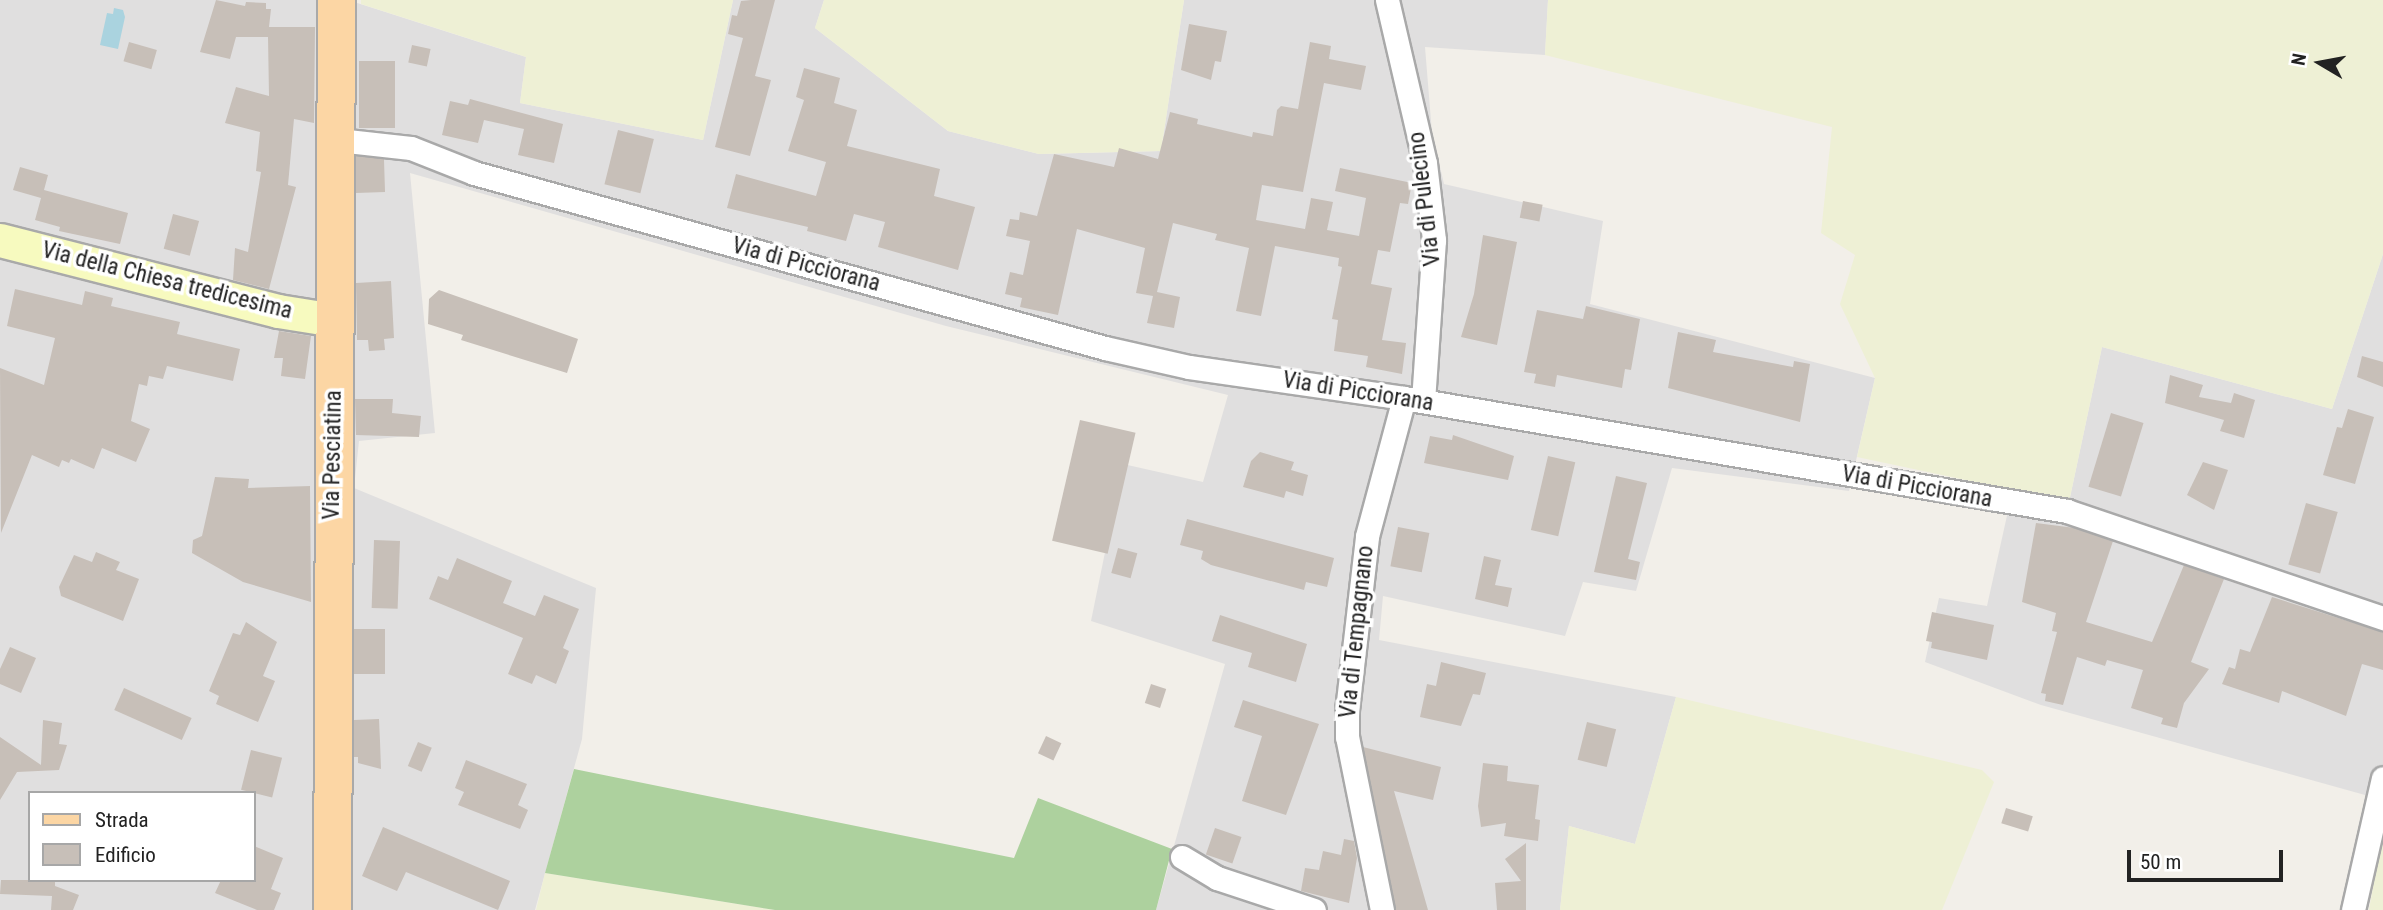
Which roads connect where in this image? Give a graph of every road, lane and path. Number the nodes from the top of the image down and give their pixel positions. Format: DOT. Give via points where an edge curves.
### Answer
graph roads {
  1 [pos="337,0"];
  2 [pos="1387,0"];
  3 [pos="338,141"];
  4 [pos="0,240"];
  5 [pos="334,320"];
  6 [pos="1413,399"];
  7 [pos="2383,618"];
  8 [pos="2383,778"];
  9 [pos="1182,857"];
  10 [pos="332,910"];
  11 [pos="1314,910"];
  12 [pos="1382,910"];
  13 [pos="2353,910"];
  1 -- 3 [label="main road, Via Pesciatina"];
  2 -- 6 [label="street, Via di Pulecino" via="1425,163 1434,240"];
  3 -- 5 [label="main road, Via Pesciatina"];
  3 -- 6 [label="street, Via di Picciorana" via="411,148 474,173 1105,348 1199,368"];
  4 -- 5 [label="street, Via della Chiesa tredicesima"];
  5 -- 10 [label="main road, Via Pesciatina"];
  6 -- 7 [label="street, Via di Picciorana" via="2067,511"];
  6 -- 12 [label="street, Via di Tempagnano" via="1367,536 1347,710 1347,737"];
  8 -- 13 [label="street"];
  9 -- 11 [label="street" via="1217,878"];
}
